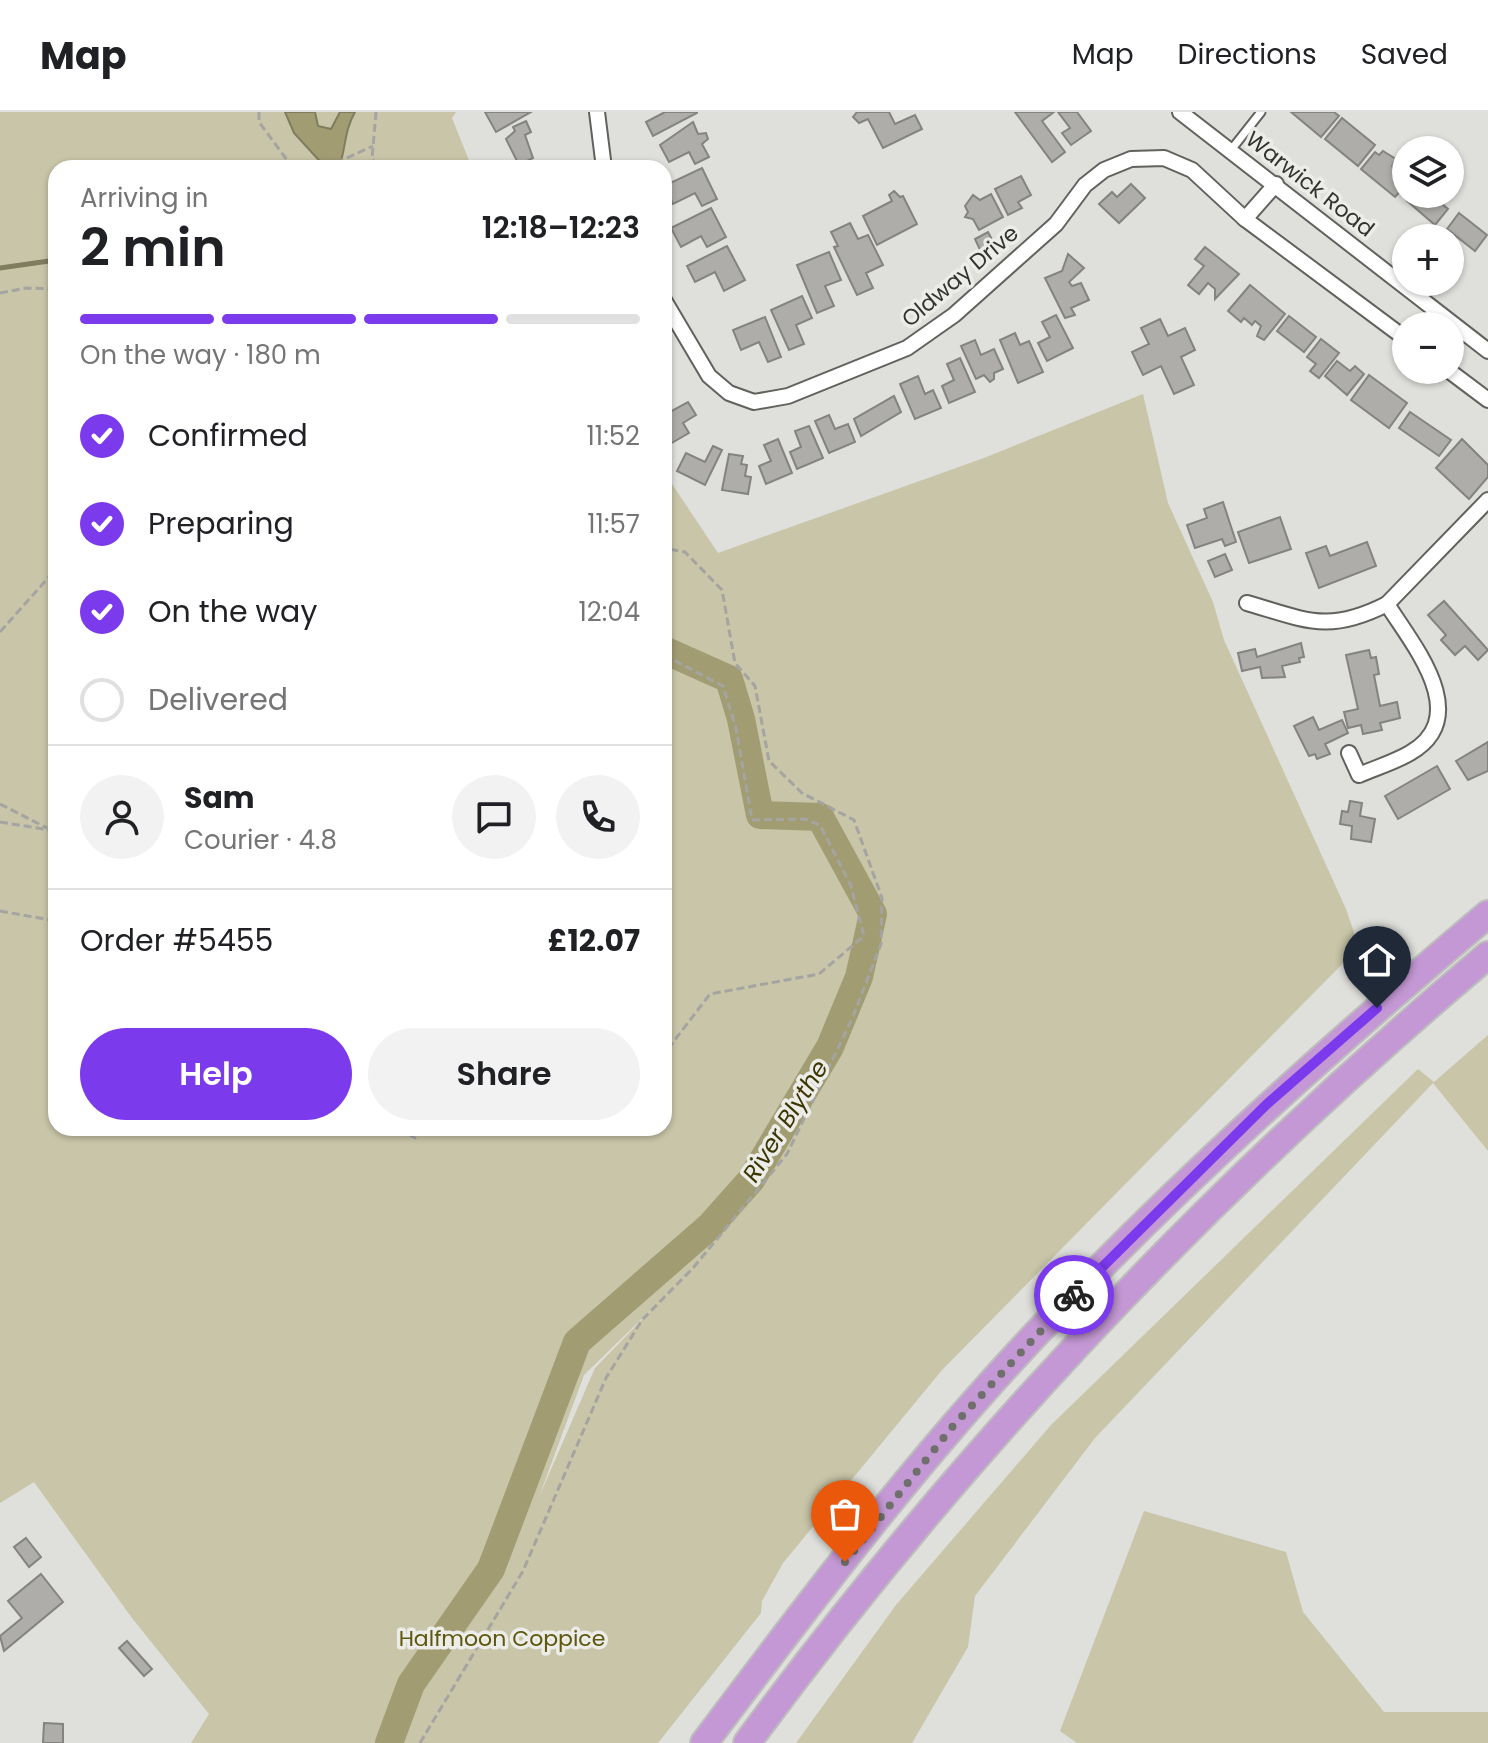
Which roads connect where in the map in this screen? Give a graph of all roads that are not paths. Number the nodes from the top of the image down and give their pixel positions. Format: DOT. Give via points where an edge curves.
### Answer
graph roads {
  1 [pos="597,112"];
  2 [pos="1180,112"];
  3 [pos="1261,112"];
  4 [pos="1231,150"];
  5 [pos="603,160"];
  6 [pos="1276,184"];
  7 [pos="1245,219"];
  8 [pos="672,314"];
  9 [pos="1392,329"];
  10 [pos="1488,351"];
  11 [pos="1464,382"];
  12 [pos="1488,400"];
  13 [pos="1488,500"];
  14 [pos="1247,603"];
  15 [pos="1387,604"];
  16 [pos="1349,753"];
  17 [pos="1488,914"];
  18 [pos="1488,955"];
  19 [pos="704,1743"];
  20 [pos="747,1743"];
  1 -- 5 [label="street"];
  2 -- 4 [label="street, Warwick Road"];
  3 -- 4 [label="lane"];
  4 -- 6 [label="street, Warwick Road"];
  6 -- 7 [label="street"];
  6 -- 10 [label="street, Warwick Road"];
  7 -- 8 [label="street, Oldway Drive" via="1192,170 1164,158 1131,159 1085,185 1056,224 954,315 907,348 788,396 754,402 729,393 709,376"];
  7 -- 9 [label="street"];
  11 -- 12 [label="street"];
  13 -- 15 [label="street"];
  14 -- 15 [label="street" via="1315,623 1362,617"];
  15 -- 16 [label="street" via="1433,677 1440,702 1432,730 1412,752 1359,775"];
  17 -- 19 [label="highway" via="1280,1092 1056,1313 953,1426"];
  18 -- 20 [label="highway" via="1176,1241 1030,1394 805,1664"];
}
